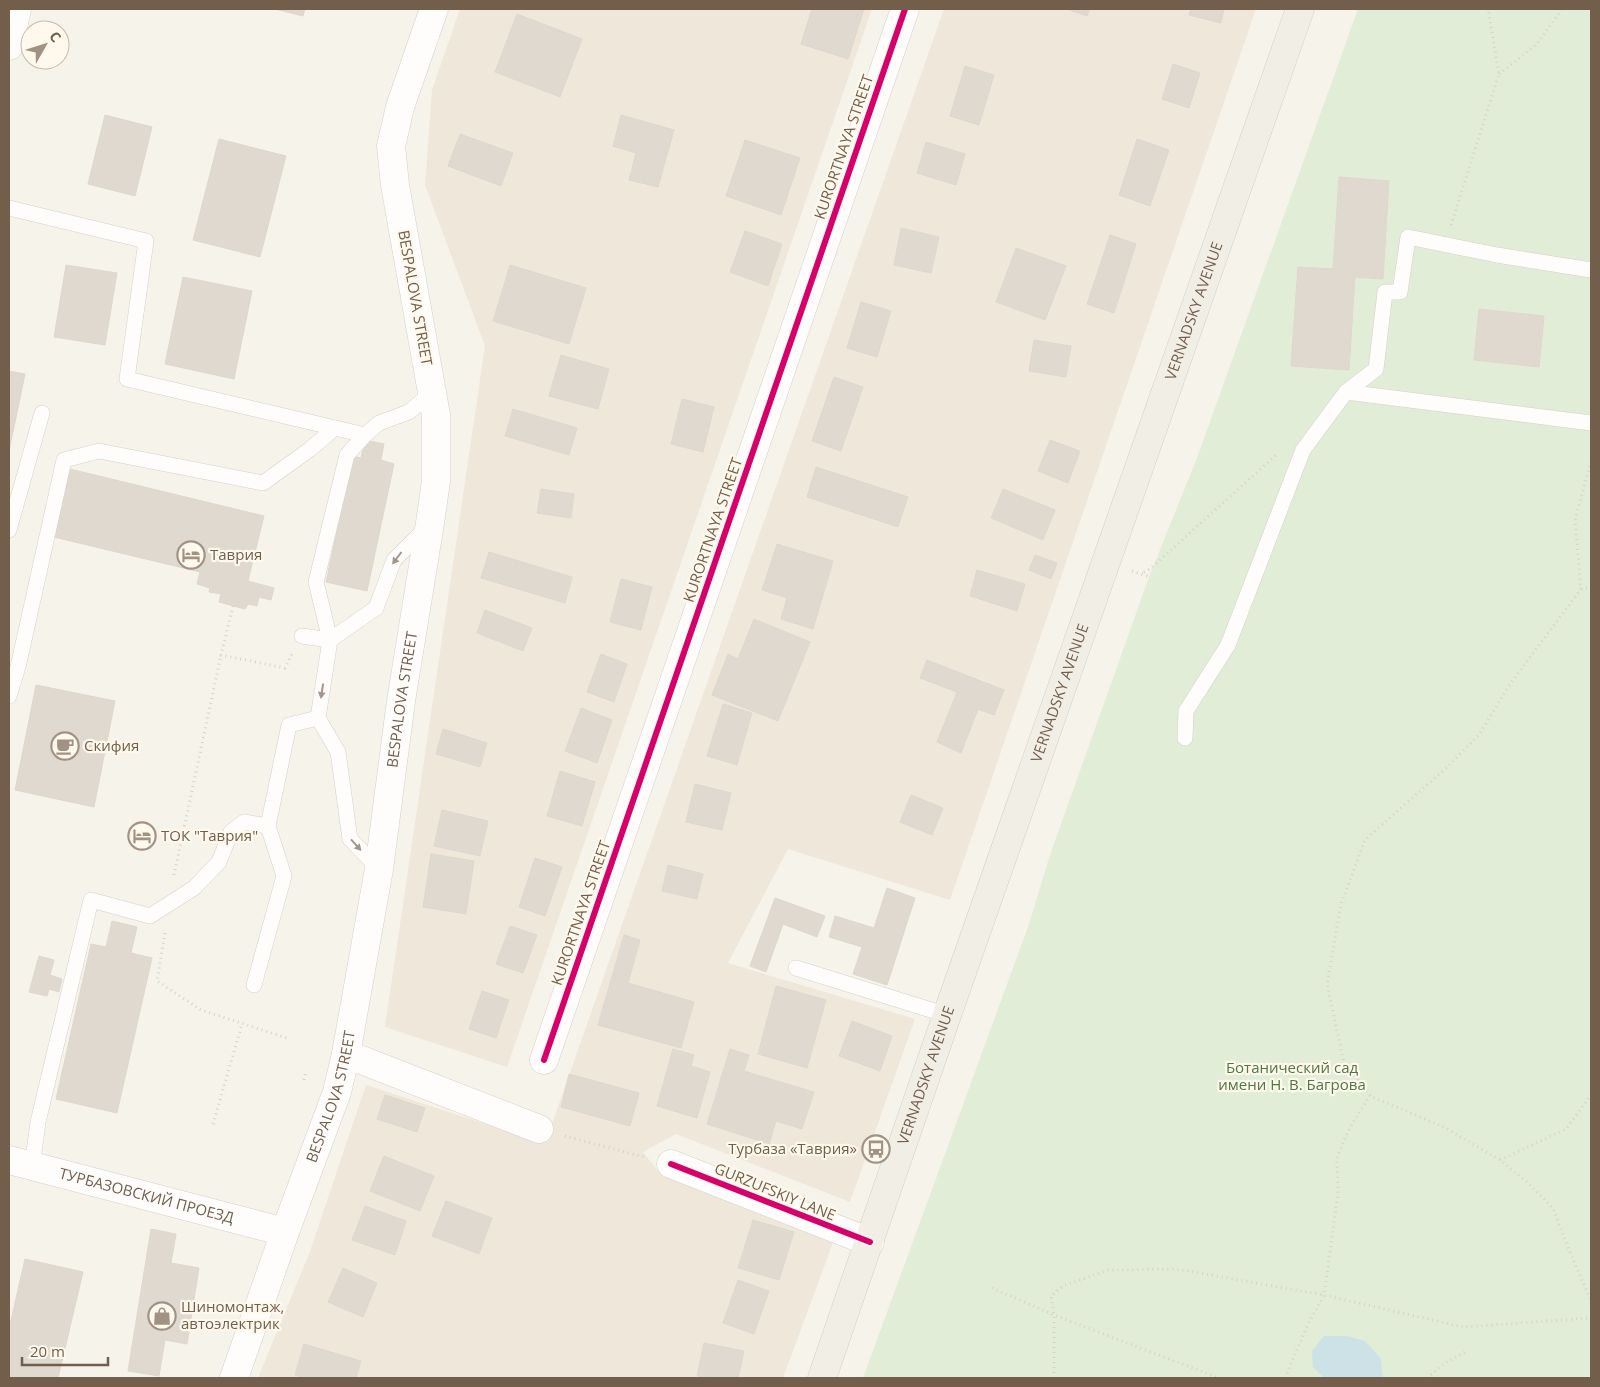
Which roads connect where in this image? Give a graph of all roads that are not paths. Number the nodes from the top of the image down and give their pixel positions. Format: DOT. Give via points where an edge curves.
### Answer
graph roads {
  1 [pos="17,9"];
  2 [pos="448,9"];
  3 [pos="905,9"];
  4 [pos="1300,9"];
  5 [pos="431,18"];
  6 [pos="9,46"];
  7 [pos="9,208"];
  8 [pos="1591,270"];
  9 [pos="432,392"];
  10 [pos="1346,392"];
  11 [pos="42,413"];
  12 [pos="1591,423"];
  13 [pos="335,428"];
  14 [pos="365,435"];
  15 [pos="430,523"];
  16 [pos="9,530"];
  17 [pos="302,636"];
  18 [pos="330,640"];
  19 [pos="9,696"];
  20 [pos="318,718"];
  21 [pos="1185,738"];
  22 [pos="268,826"];
  23 [pos="379,868"];
  24 [pos="796,968"];
  25 [pos="254,985"];
  26 [pos="947,1014"];
  27 [pos="346,1054"];
  28 [pos="544,1060"];
  29 [pos="539,1129"];
  30 [pos="15,1163"];
  31 [pos="671,1164"];
  32 [pos="285,1232"];
  33 [pos="870,1242"];
  34 [pos="234,1378"];
  35 [pos="822,1378"];
  1 -- 6 [label="main road"];
  2 -- 5 [label="lane"];
  3 -- 28 [label="main road, KURORTNAYA STREET"];
  4 -- 26 [label="main road, VERNADSKY AVENUE"];
  5 -- 9 [label="main road, BESPALOVA STREET" via="400,106 391,146"];
  7 -- 13 [label="lane" via="146,241 127,379"];
  8 -- 10 [label="lane" via="1408,237 1400,292 1385,292 1376,369"];
  9 -- 14 [label="lane" via="409,412 379,423"];
  9 -- 15 [label="main road, BESPALOVA STREET" via="437,440"];
  10 -- 12 [label="lane"];
  10 -- 21 [label="lane" via="1303,450 1228,645 1186,710"];
  11 -- 16 [label="lane"];
  13 -- 14 [label="lane"];
  13 -- 19 [label="lane" via="264,483 99,451 64,460"];
  14 -- 18 [label="lane" via="347,454 316,582"];
  15 -- 18 [label="lane, one-way" via="394,560 376,608"];
  15 -- 23 [label="main road, BESPALOVA STREET" via="401,701"];
  17 -- 18 [label="lane"];
  18 -- 20 [label="lane, one-way"];
  20 -- 22 [label="lane" via="289,725"];
  20 -- 23 [label="lane, one-way" via="338,752 350,839"];
  22 -- 25 [label="lane" via="284,876"];
  22 -- 30 [label="lane" via="244,822 231,832 219,862 194,888 150,916 91,900 38,1122"];
  23 -- 27 [label="main road, BESPALOVA STREET"];
  24 -- 26 [label="lane"];
  26 -- 33 [label="main road, VERNADSKY AVENUE"];
  27 -- 29 [label="main road"];
  27 -- 32 [label="main road, BESPALOVA STREET" via="337,1092"];
  30 -- 32 [label="main road, ТУРБАЗОВСКИЙ ПРОЕЗД"];
  31 -- 33 [label="main road, GURZUFSKIY LANE"];
  32 -- 34 [label="main road, BESPALOVA STREET"];
  33 -- 35 [label="main road, VERNADSKY AVENUE"];
}
